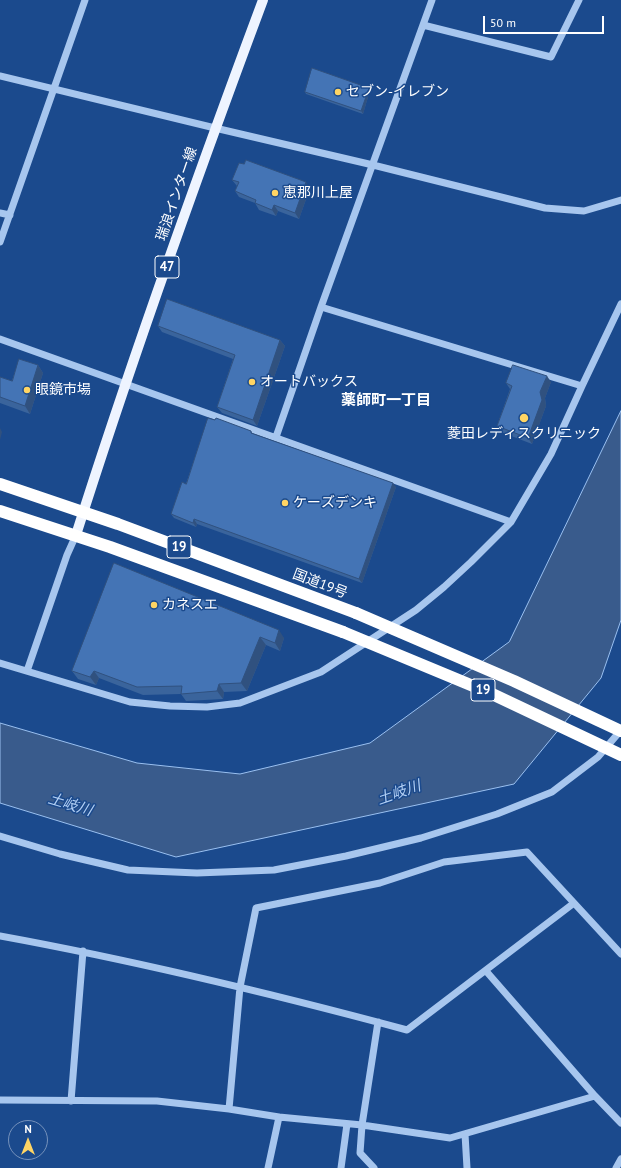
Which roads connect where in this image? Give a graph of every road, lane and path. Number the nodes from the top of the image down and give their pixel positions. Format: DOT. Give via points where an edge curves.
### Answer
graph roads {
  1 [pos="85,0"];
  2 [pos="263,0"];
  3 [pos="432,0"];
  4 [pos="579,0"];
  5 [pos="423,25"];
  6 [pos="0,76"];
  7 [pos="54,89"];
  8 [pos="215,128"];
  9 [pos="373,164"];
  10 [pos="621,200"];
  11 [pos="0,213"];
  12 [pos="10,215"];
  13 [pos="0,242"];
  14 [pos="621,304"];
  15 [pos="321,306"];
  16 [pos="0,339"];
  17 [pos="126,383"];
  18 [pos="582,386"];
  19 [pos="276,437"];
  20 [pos="0,484"];
  21 [pos="0,511"];
  22 [pos="83,511"];
  23 [pos="511,522"];
  24 [pos="76,535"];
  25 [pos="0,663"];
  26 [pos="27,671"];
  27 [pos="621,730"];
  28 [pos="621,755"];
  29 [pos="0,836"];
  30 [pos="574,903"];
  31 [pos="0,936"];
  32 [pos="83,951"];
  33 [pos="621,954"];
  34 [pos="486,971"];
  35 [pos="240,988"];
  36 [pos="378,1022"];
  37 [pos="595,1096"];
  38 [pos="0,1100"];
  39 [pos="70,1100"];
  40 [pos="229,1109"];
  41 [pos="279,1117"];
  42 [pos="621,1122"];
  43 [pos="347,1124"];
  44 [pos="362,1126"];
  45 [pos="465,1134"];
  46 [pos="621,1159"];
  47 [pos="268,1168"];
  48 [pos="341,1168"];
  49 [pos="374,1168"];
  50 [pos="467,1168"];
  51 [pos="616,1168"];
  1 -- 7 [label="street"];
  2 -- 8 [label="main road, 瑞浪インター線 / 47"];
  3 -- 5 [label="street"];
  4 -- 5 [label="street" via="552,57"];
  5 -- 9 [label="street"];
  6 -- 7 [label="street"];
  7 -- 8 [label="street"];
  7 -- 12 [label="street"];
  8 -- 9 [label="street"];
  8 -- 17 [label="main road, 瑞浪インター線 / 47"];
  9 -- 10 [label="street" via="545,208 584,211"];
  9 -- 15 [label="street"];
  11 -- 12 [label="street"];
  12 -- 13 [label="street"];
  14 -- 18 [label="street"];
  15 -- 18 [label="street"];
  15 -- 19 [label="street"];
  16 -- 17 [label="street"];
  17 -- 19 [label="street"];
  17 -- 22 [label="main road, 瑞浪インター線 / 47"];
  18 -- 23 [label="street" via="552,454"];
  19 -- 23 [label="street"];
  20 -- 22 [label="highway, 国道19号 / 19"];
  21 -- 24 [label="highway, 19"];
  22 -- 24 [label="main road, 瑞浪インター線 / 47"];
  22 -- 27 [label="highway, 国道19号 / 19, bridge" via="356,613"];
  23 -- 26 [label="street" via="466,567 416,610 321,672 240,703 200,707 130,702"];
  24 -- 26 [label="street"];
  24 -- 28 [label="highway, 19, bridge" via="343,632 490,694"];
  25 -- 26 [label="street"];
  27 -- 29 [label="street" via="598,757 552,792 498,814 421,838 274,870 197,873 128,870"];
  30 -- 33 [label="street"];
  30 -- 34 [label="street"];
  30 -- 35 [label="street" via="527,852 444,862 380,883 256,908"];
  31 -- 32 [label="street"];
  32 -- 35 [label="street"];
  32 -- 39 [label="street"];
  34 -- 36 [label="street" via="407,1030"];
  34 -- 37 [label="street"];
  35 -- 36 [label="street"];
  35 -- 40 [label="street"];
  36 -- 44 [label="street"];
  37 -- 42 [label="street"];
  37 -- 45 [label="street"];
  38 -- 39 [label="street"];
  39 -- 40 [label="street" via="157,1101"];
  40 -- 41 [label="street"];
  41 -- 43 [label="street"];
  41 -- 47 [label="street"];
  43 -- 44 [label="street"];
  43 -- 48 [label="street"];
  44 -- 45 [label="street" via="450,1138"];
  44 -- 49 [label="street" via="360,1153"];
  45 -- 50 [label="street"];
  46 -- 51 [label="street"];
}
